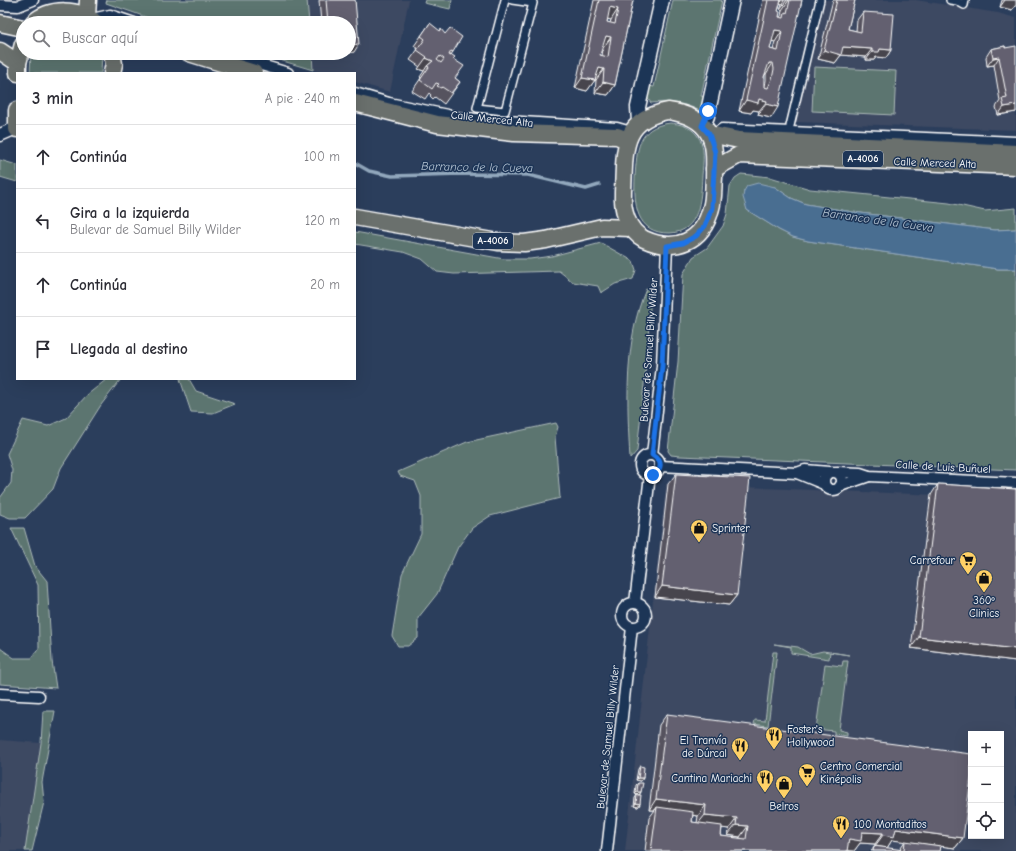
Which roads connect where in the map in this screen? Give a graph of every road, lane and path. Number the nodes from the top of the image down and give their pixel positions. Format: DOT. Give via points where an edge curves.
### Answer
graph roads {
  1 [pos="33,0"];
  2 [pos="88,0"];
  3 [pos="505,0"];
  4 [pos="512,0"];
  5 [pos="662,0"];
  6 [pos="732,0"];
  7 [pos="820,0"];
  8 [pos="950,0"];
  9 [pos="965,0"];
  10 [pos="0,5"];
  11 [pos="67,5"];
  12 [pos="46,16"];
  13 [pos="85,16"];
  14 [pos="91,16"];
  15 [pos="0,23"];
  16 [pos="16,26"];
  17 [pos="0,51"];
  18 [pos="113,60"];
  19 [pos="212,60"];
  20 [pos="245,60"];
  21 [pos="18,68"];
  22 [pos="112,72"];
  23 [pos="251,72"];
  24 [pos="285,72"];
  25 [pos="356,93"];
  26 [pos="356,103"];
  27 [pos="790,126"];
  28 [pos="16,128"];
  29 [pos="632,131"];
  30 [pos="709,132"];
  31 [pos="0,135"];
  32 [pos="1016,142"];
  33 [pos="1016,153"];
  34 [pos="1016,166"];
  35 [pos="714,169"];
  36 [pos="356,217"];
  37 [pos="631,228"];
  38 [pos="667,246"];
  39 [pos="652,455"];
  40 [pos="660,466"];
  41 [pos="833,472"];
  42 [pos="797,473"];
  43 [pos="650,475"];
  44 [pos="869,476"];
  45 [pos="1016,483"];
  46 [pos="824,484"];
  47 [pos="840,486"];
  48 [pos="635,603"];
  49 [pos="632,627"];
  50 [pos="0,694"];
  51 [pos="39,696"];
  52 [pos="607,851"];
  1 -- 10 [label="street" via="18,6"];
  2 -- 14 [label="main road"];
  3 -- 4 [label="street" via="477,108 506,111 533,3"];
  5 -- 29 [label="main road"];
  6 -- 30 [label="main road" via="707,116"];
  7 -- 27 [label="street"];
  8 -- 9 [label="street" via="964,5"];
  11 -- 12 [label="main road"];
  11 -- 13 [label="main road"];
  15 -- 16 [label="main road"];
  17 -- 21 [label="main road"];
  18 -- 22 [label="main road"];
  19 -- 23 [label="main road"];
  20 -- 24 [label="street"];
  25 -- 29 [label="street, Calle Merced Alta" via="462,118"];
  26 -- 29 [label="main road, Calle Merced Alta" via="437,124 514,133 617,136"];
  28 -- 31 [label="street"];
  29 -- 30 [label="main road, A-4006" via="654,114 668,111 693,118"];
  29 -- 37 [label="main road" via="622,200 624,214"];
  30 -- 32 [label="street" via="722,129"];
  30 -- 33 [label="main road, Calle Merced Alta / A-4006" via="739,140"];
  30 -- 35 [label="main road" via="715,152"];
  34 -- 35 [label="main road, Calle Merced Alta / A-4006" via="739,155"];
  35 -- 38 [label="main road" via="712,208 705,226 689,240"];
  36 -- 37 [label="main road, A-4006" via="504,242 524,243 602,227"];
  37 -- 38 [label="main road" via="640,237"];
  38 -- 39 [label="street, Bulevar de Samuel Billy Wilder" via="662,366"];
  39 -- 40 [label="street" via="659,460"];
  39 -- 43 [label="street" via="643,457 640,463 642,470"];
  40 -- 42 [label="street, Calle de Luis Buñuel"];
  40 -- 43 [label="street" via="656,473"];
  41 -- 42 [label="street, Calle de Luis Buñuel" via="805,470"];
  41 -- 44 [label="street, Calle de Luis Buñuel"];
  41 -- 46 [label="street" via="825,476"];
  41 -- 47 [label="street" via="842,480"];
  42 -- 46 [label="street, Calle de Luis Buñuel"];
  43 -- 48 [label="street"];
  44 -- 45 [label="street, Calle de Luis Buñuel"];
  44 -- 47 [label="street, Calle de Luis Buñuel"];
  46 -- 47 [label="street" via="831,490"];
  48 -- 49 [label="street" via="627,605 622,611 625,623"];
  48 -- 49 [label="street" via="644,609 646,617 640,625"];
  49 -- 52 [label="street, Bulevar de Samuel Billy Wilder"];
  50 -- 51 [label="street"];
}
